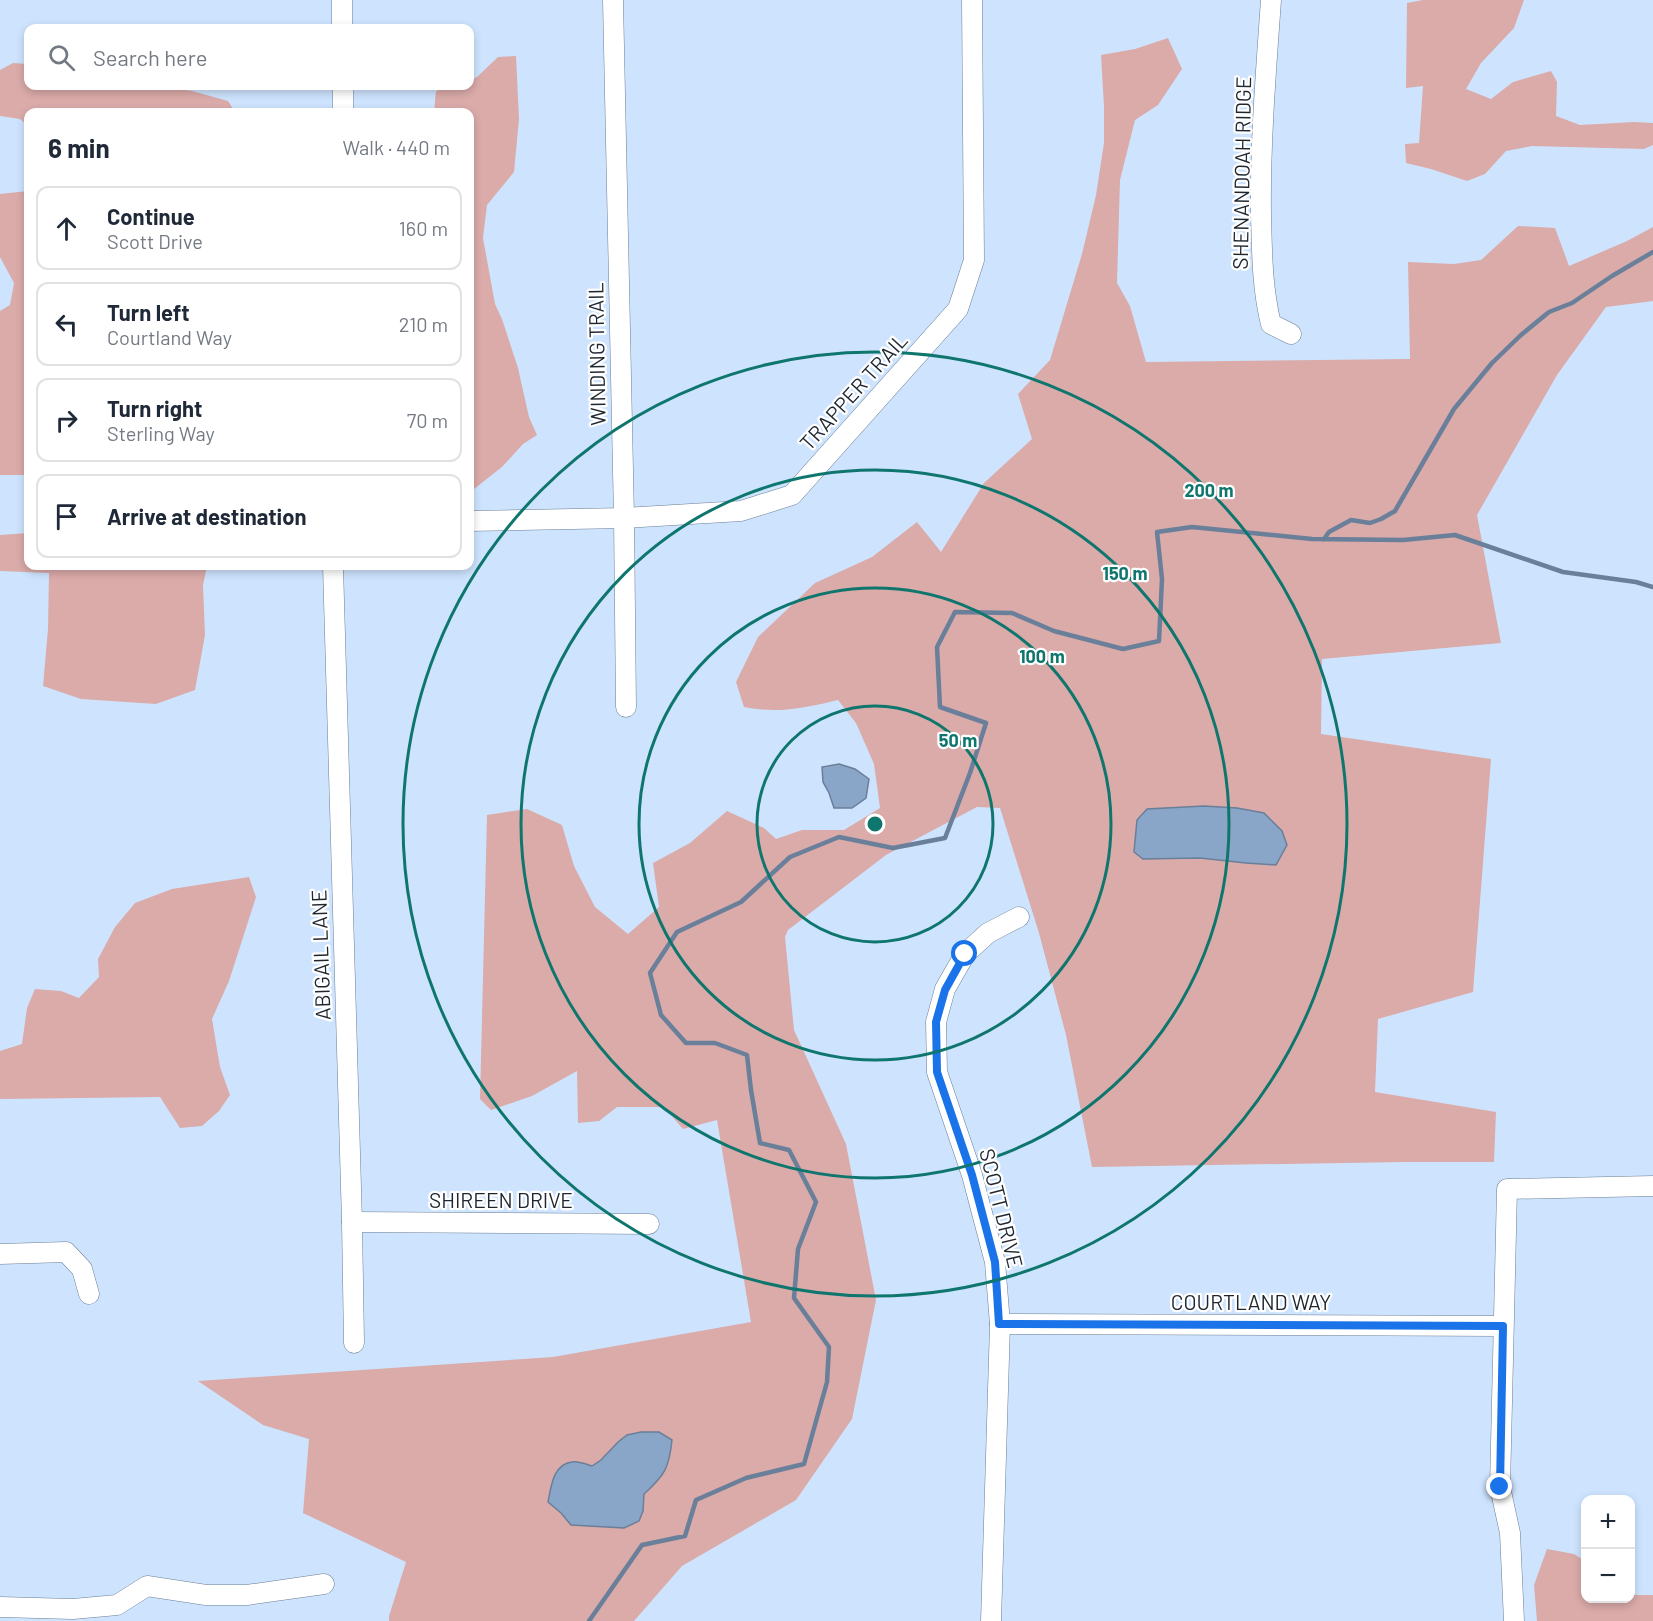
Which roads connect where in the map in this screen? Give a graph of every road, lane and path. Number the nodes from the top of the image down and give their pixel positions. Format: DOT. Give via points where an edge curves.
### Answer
graph roads {
  1 [pos="342,0"];
  2 [pos="613,0"];
  3 [pos="972,0"];
  4 [pos="1271,0"];
  5 [pos="342,24"];
  6 [pos="343,90"];
  7 [pos="343,108"];
  8 [pos="1291,334"];
  9 [pos="624,518"];
  10 [pos="474,521"];
  11 [pos="333,570"];
  12 [pos="626,707"];
  13 [pos="1019,917"];
  14 [pos="1653,1186"];
  15 [pos="352,1222"];
  16 [pos="649,1224"];
  17 [pos="0,1254"];
  18 [pos="89,1294"];
  19 [pos="999,1324"];
  20 [pos="1503,1326"];
  21 [pos="354,1343"];
  22 [pos="324,1584"];
  23 [pos="0,1607"];
  24 [pos="991,1621"];
  25 [pos="1514,1621"];
  1 -- 5 [label="street"];
  2 -- 9 [label="street, WINDING TRAIL"];
  3 -- 9 [label="street, TRAPPER TRAIL" via="974,260 958,309 792,495 741,511"];
  4 -- 8 [label="street, SHENANDOAH RIDGE" via="1261,175 1262,266 1271,324"];
  6 -- 7 [label="street"];
  9 -- 10 [label="street, TRAPPER TRAIL"];
  9 -- 12 [label="street, WINDING TRAIL"];
  11 -- 15 [label="street, ABIGAIL LANE"];
  13 -- 19 [label="street, SCOTT DRIVE" via="988,933 965,954 945,990 936,1022 937,1072 972,1175 995,1262"];
  14 -- 20 [label="street" via="1507,1188"];
  15 -- 16 [label="street, SHIREEN DRIVE"];
  15 -- 21 [label="street, ABIGAIL LANE"];
  17 -- 18 [label="street" via="66,1252 82,1269"];
  19 -- 20 [label="street, COURTLAND WAY"];
  19 -- 24 [label="street, SCOTT DRIVE"];
  20 -- 25 [label="street" via="1500,1487 1510,1533"];
  22 -- 23 [label="street" via="247,1595 206,1595 147,1586 117,1605 73,1609"];
}
